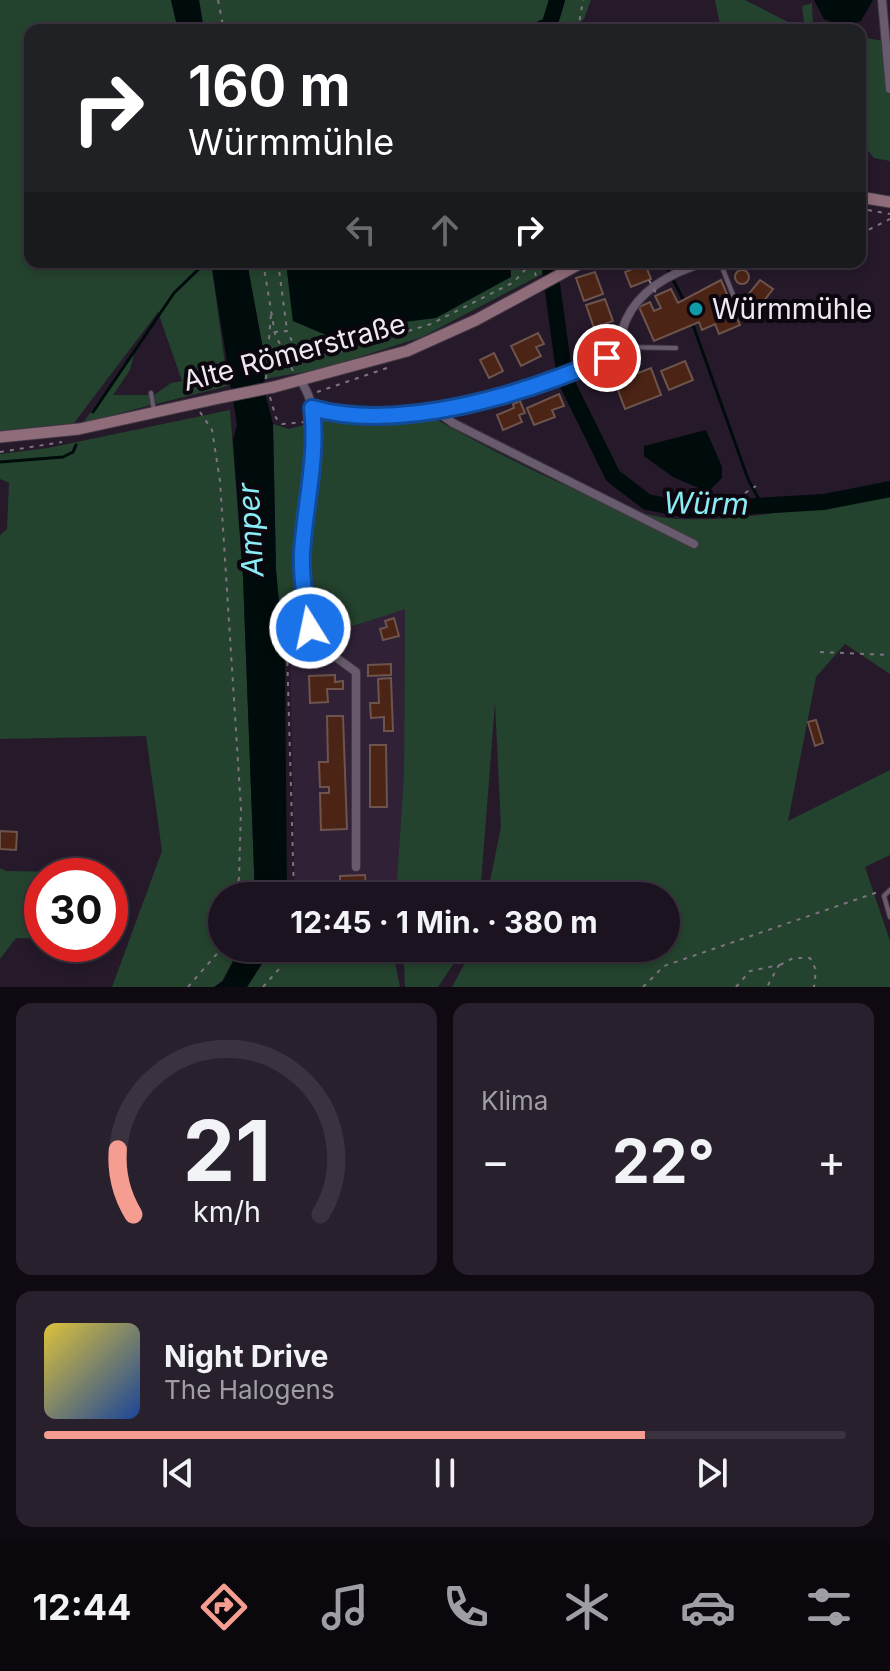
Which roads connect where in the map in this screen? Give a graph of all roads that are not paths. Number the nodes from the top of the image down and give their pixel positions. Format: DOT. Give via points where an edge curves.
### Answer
graph roads {
  1 [pos="882,0"];
  2 [pos="890,89"];
  3 [pos="866,198"];
  4 [pos="890,202"];
  5 [pos="572,268"];
  6 [pos="686,268"];
  7 [pos="722,268"];
  8 [pos="741,315"];
  9 [pos="618,347"];
  10 [pos="676,348"];
  11 [pos="300,380"];
  12 [pos="151,393"];
  13 [pos="312,408"];
  14 [pos="436,411"];
  15 [pos="155,413"];
  16 [pos="0,437"];
  17 [pos="694,544"];
  18 [pos="356,867"];
  19 [pos="890,888"];
  20 [pos="890,917"];
  1 -- 2 [label="street"];
  3 -- 4 [label="main road"];
  5 -- 11 [label="main road, Alte Römerstraße" via="407,351"];
  6 -- 9 [label="street" via="660,282 627,318"];
  7 -- 8 [label="lane"];
  9 -- 10 [label="lane"];
  9 -- 14 [label="street" via="575,372"];
  11 -- 13 [label="street"];
  11 -- 15 [label="main road, Alte Römerstraße, bridge"];
  12 -- 15 [label="lane"];
  13 -- 14 [label="street" via="335,415"];
  13 -- 18 [label="street" via="303,592 314,635 356,672"];
  14 -- 17 [label="street"];
  15 -- 16 [label="main road, Alte Römerstraße" via="79,429"];
  19 -- 20 [label="lane" via="884,896"];
}
